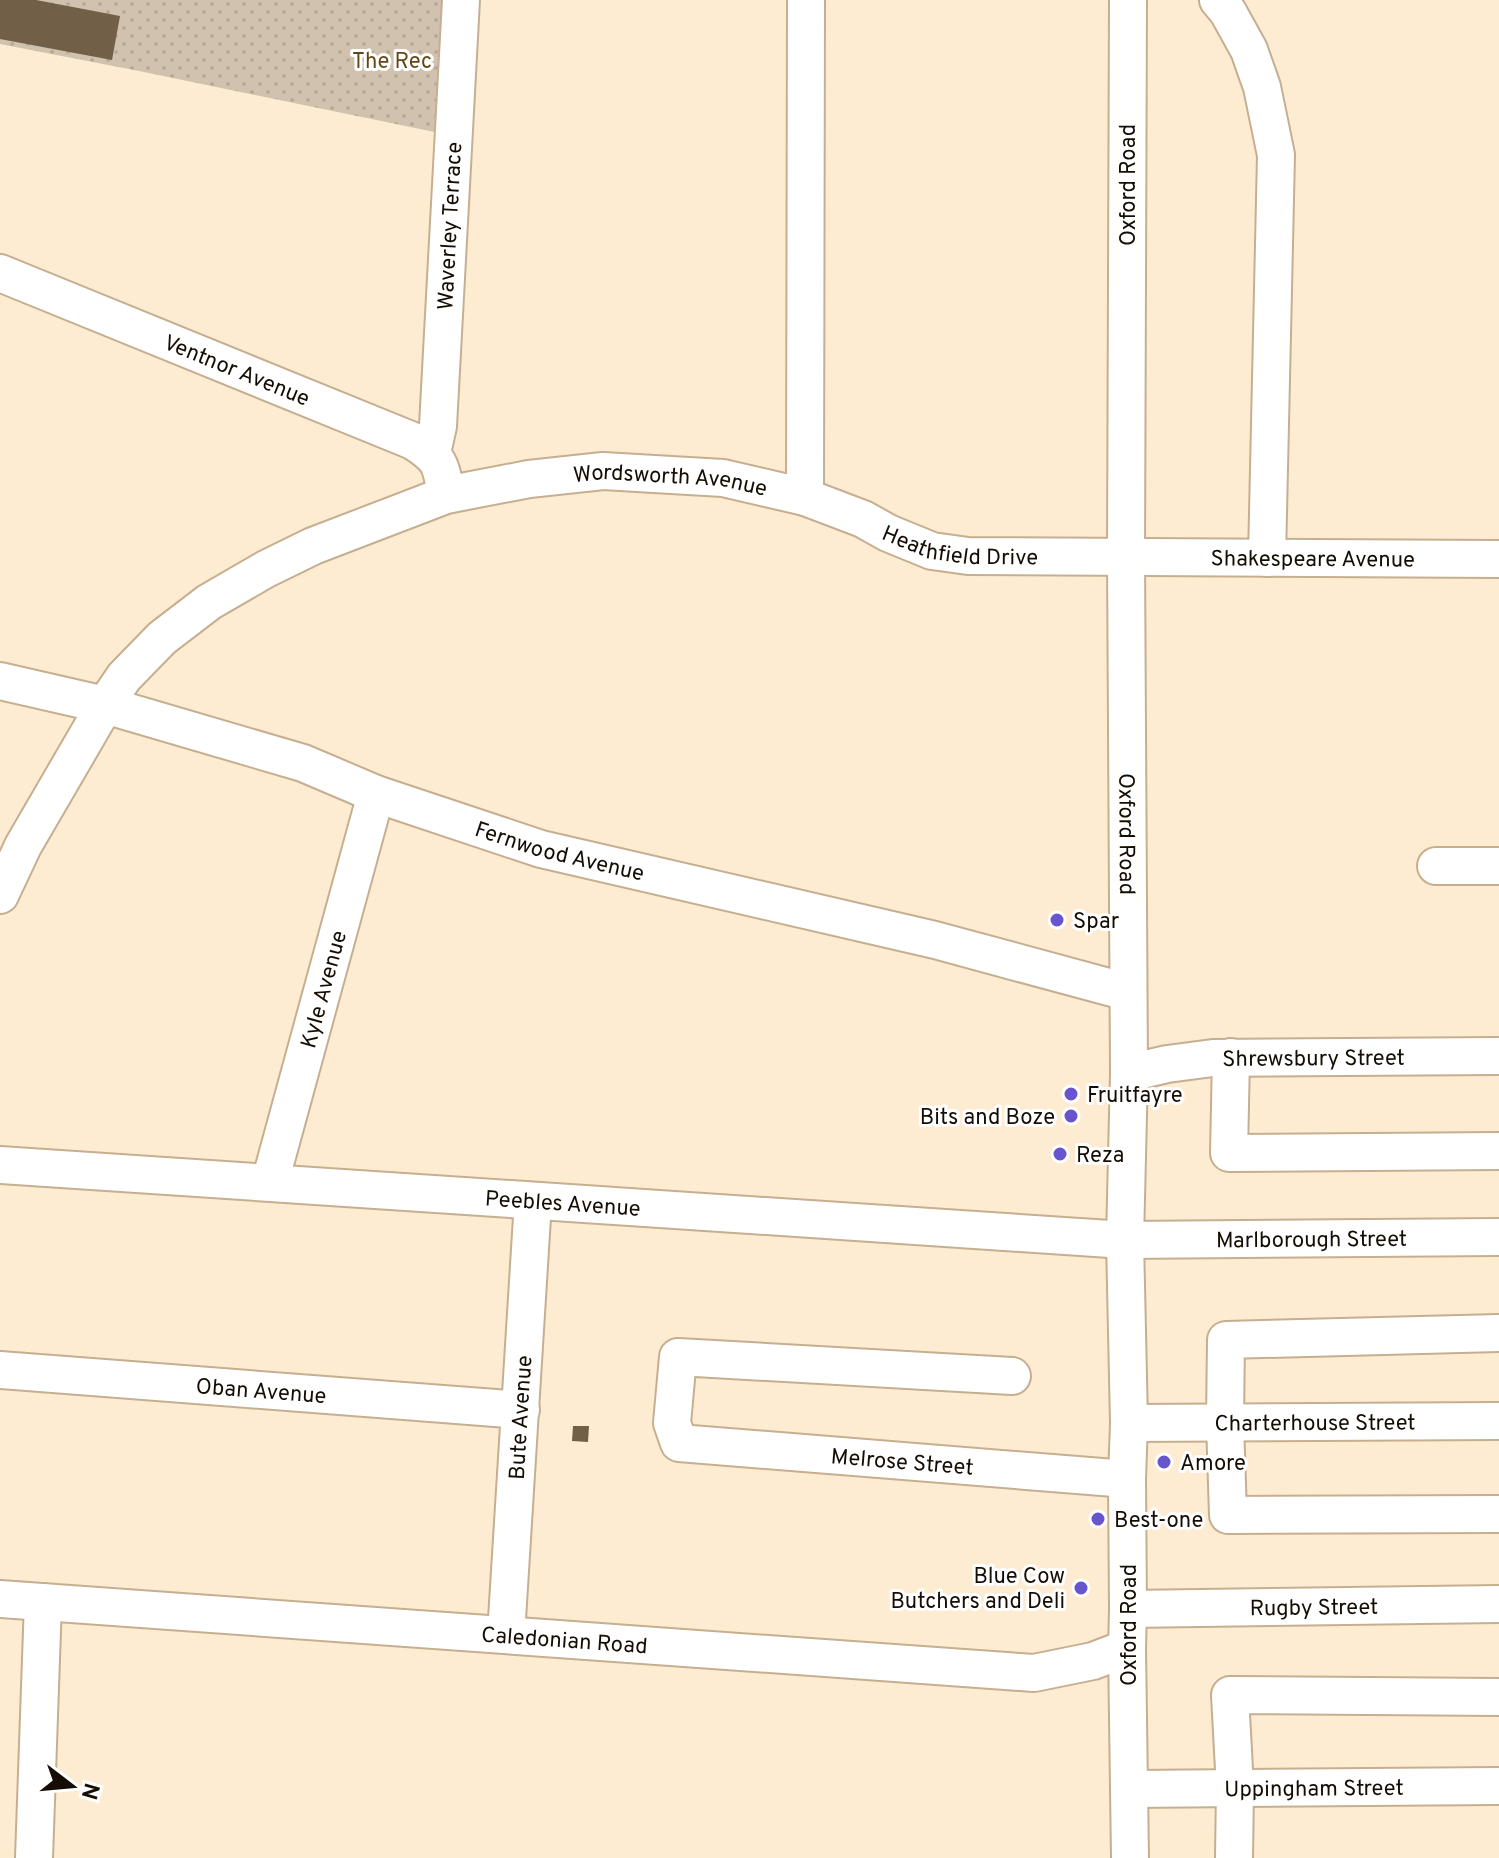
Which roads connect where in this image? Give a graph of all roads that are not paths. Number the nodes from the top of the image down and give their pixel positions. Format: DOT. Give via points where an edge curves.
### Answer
graph roads {
  1 [pos="461,0"];
  2 [pos="806,0"];
  3 [pos="1128,0"];
  4 [pos="1218,0"];
  5 [pos="0,273"];
  6 [pos="432,453"];
  7 [pos="446,495"];
  8 [pos="805,497"];
  9 [pos="1126,556"];
  10 [pos="1267,558"];
  11 [pos="1499,559"];
  12 [pos="0,681"];
  13 [pos="105,705"];
  14 [pos="376,794"];
  15 [pos="1436,866"];
  16 [pos="1499,866"];
  17 [pos="0,895"];
  18 [pos="1127,992"];
  19 [pos="1499,1056"];
  20 [pos="1231,1057"];
  21 [pos="1129,1073"];
  22 [pos="1499,1151"];
  23 [pos="0,1165"];
  24 [pos="270,1182"];
  25 [pos="533,1201"];
  26 [pos="1499,1237"];
  27 [pos="1125,1240"];
  28 [pos="1499,1333"];
  29 [pos="0,1370"];
  30 [pos="1012,1376"];
  31 [pos="521,1410"];
  32 [pos="1499,1421"];
  33 [pos="1225,1422"];
  34 [pos="1129,1423"];
  35 [pos="1127,1479"];
  36 [pos="1499,1514"];
  37 [pos="0,1599"];
  38 [pos="43,1602"];
  39 [pos="1499,1604"];
  40 [pos="1128,1609"];
  41 [pos="506,1635"];
  42 [pos="1127,1648"];
  43 [pos="1499,1697"];
  44 [pos="1499,1786"];
  45 [pos="1235,1788"];
  46 [pos="1130,1789"];
  47 [pos="34,1858"];
  48 [pos="1130,1858"];
  49 [pos="1234,1858"];
  1 -- 6 [label="street, Waverley Terrace" via="438,426"];
  2 -- 8 [label="street"];
  3 -- 9 [label="street, Oxford Road"];
  4 -- 10 [label="street" via="1249,50 1276,155"];
  5 -- 6 [label="street, Ventnor Avenue"];
  6 -- 7 [label="street" via="443,473"];
  7 -- 8 [label="street, Wordsworth Avenue" via="603,471 723,478"];
  7 -- 13 [label="street, Wordsworth Avenue" via="313,546 209,602 162,638"];
  8 -- 9 [label="street, Heathfield Drive" via="932,551 1006,558"];
  9 -- 10 [label="street, Shakespeare Avenue"];
  9 -- 18 [label="street, Oxford Road"];
  10 -- 11 [label="street, Shakespeare Avenue"];
  12 -- 13 [label="street, Fernwood Avenue"];
  13 -- 14 [label="street, Fernwood Avenue" via="303,763"];
  13 -- 17 [label="street"];
  14 -- 18 [label="street, Fernwood Avenue" via="541,849 935,940"];
  14 -- 24 [label="street, Kyle Avenue"];
  15 -- 16 [label="street"];
  18 -- 21 [label="street, Oxford Road"];
  19 -- 20 [label="street, Shrewsbury Street"];
  20 -- 21 [label="street, Shrewsbury Street"];
  20 -- 22 [label="street" via="1229,1153"];
  21 -- 27 [label="street, Oxford Road"];
  23 -- 24 [label="street, Peebles Avenue"];
  24 -- 25 [label="street, Peebles Avenue"];
  25 -- 27 [label="street, Peebles Avenue"];
  25 -- 31 [label="street, Bute Avenue"];
  26 -- 27 [label="street, Marlborough Street"];
  27 -- 34 [label="street, Oxford Road"];
  28 -- 33 [label="street" via="1226,1340"];
  29 -- 31 [label="street, Oban Avenue"];
  30 -- 35 [label="street, Melrose Street" via="678,1357 672,1423 679,1443"];
  31 -- 41 [label="street, Bute Avenue"];
  32 -- 33 [label="street, Charterhouse Street"];
  33 -- 34 [label="street, Charterhouse Street"];
  33 -- 36 [label="street" via="1228,1515"];
  34 -- 35 [label="street, Oxford Road"];
  35 -- 40 [label="street, Oxford Road"];
  37 -- 38 [label="street, Caledonian Road"];
  38 -- 41 [label="street, Caledonian Road"];
  38 -- 47 [label="street"];
  39 -- 40 [label="street, Rugby Street"];
  40 -- 42 [label="street, Oxford Road"];
  41 -- 42 [label="street, Caledonian Road" via="1034,1673"];
  42 -- 46 [label="street, Oxford Road"];
  43 -- 45 [label="street" via="1230,1695"];
  44 -- 45 [label="street, Uppingham Street"];
  45 -- 46 [label="street, Uppingham Street"];
  45 -- 49 [label="street"];
  46 -- 48 [label="street, Oxford Road"];
}
